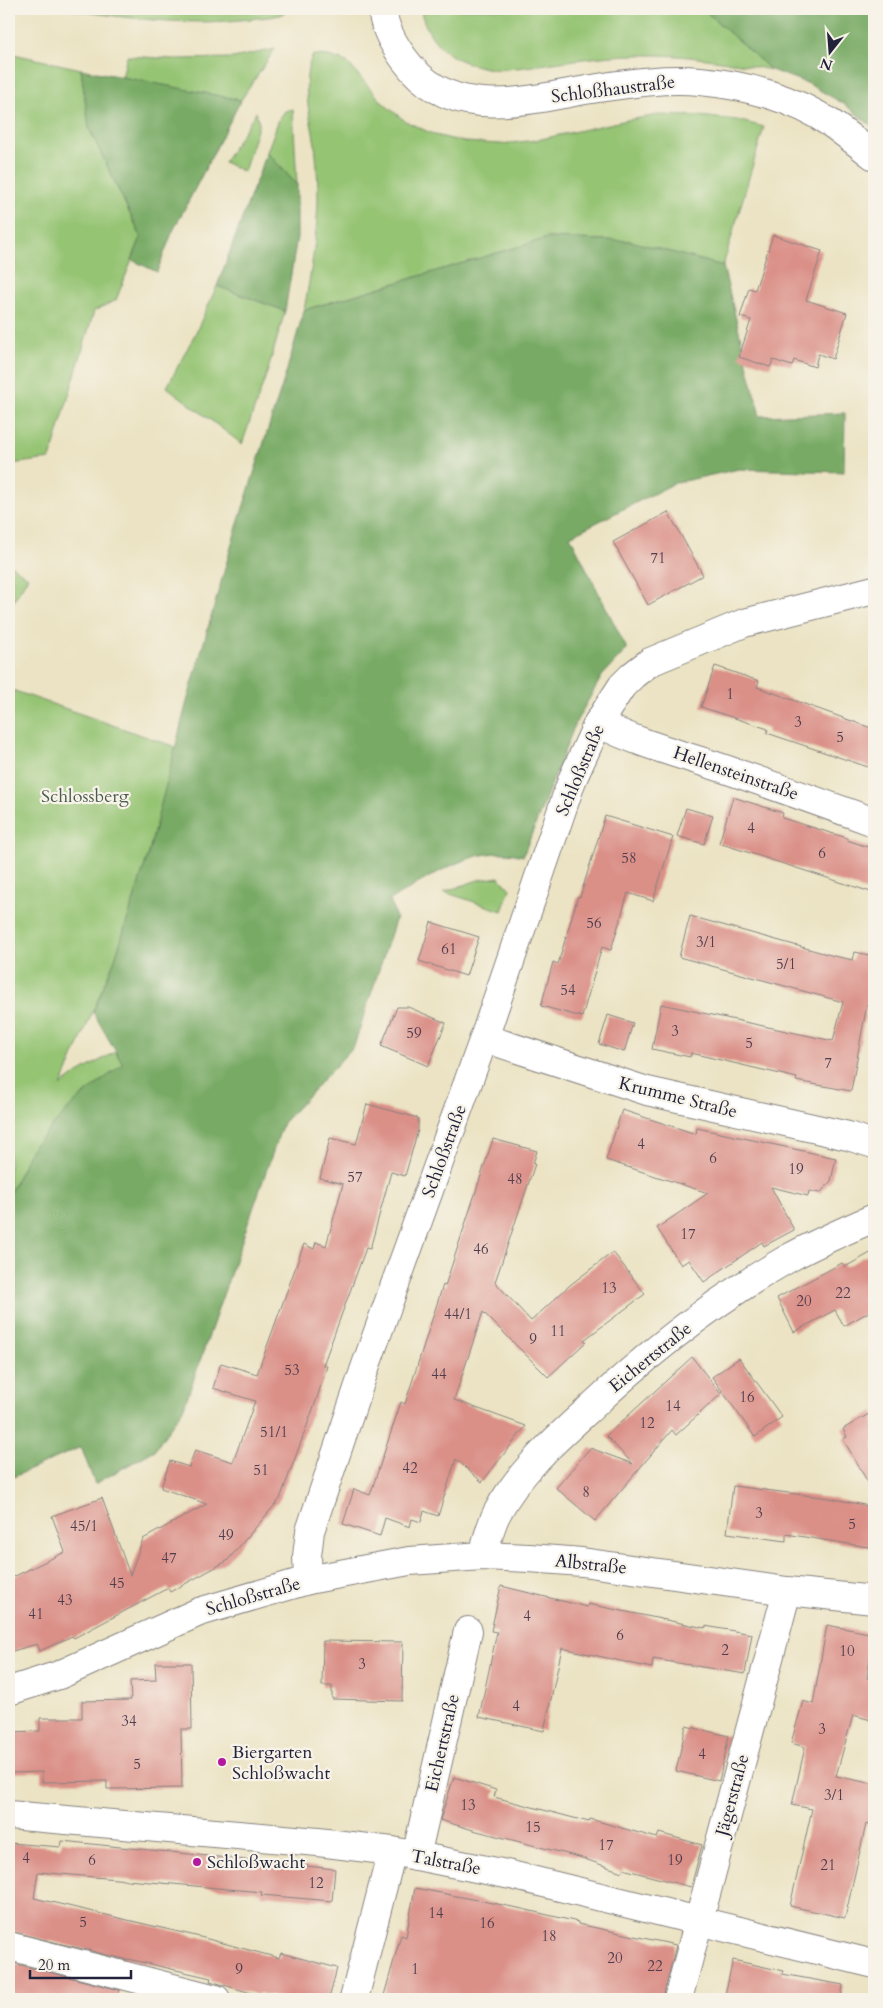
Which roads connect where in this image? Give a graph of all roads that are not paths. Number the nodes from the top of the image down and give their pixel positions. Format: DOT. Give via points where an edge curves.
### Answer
graph roads {
  1 [pos="382,9"];
  2 [pos="874,156"];
  3 [pos="874,590"];
  4 [pos="598,722"];
  5 [pos="874,822"];
  6 [pos="484,1038"];
  7 [pos="874,1144"];
  8 [pos="874,1218"];
  9 [pos="483,1556"];
  10 [pos="308,1580"];
  11 [pos="787,1591"];
  12 [pos="874,1600"];
  13 [pos="468,1631"];
  14 [pos="9,1690"];
  15 [pos="9,1815"];
  16 [pos="404,1853"];
  17 [pos="698,1920"];
  18 [pos="9,1946"];
  19 [pos="874,1964"];
  20 [pos="134,1989"];
  21 [pos="216,1999"];
  22 [pos="354,1999"];
  23 [pos="678,1999"];
  1 -- 2 [label="street, Schloßhaustraße" via="390,37 408,65 431,87 446,95 482,102 506,102 596,88 699,80 769,94 812,112"];
  3 -- 4 [label="street, Schloßstraße" via="744,623 650,662 622,686"];
  4 -- 5 [label="street, Hellensteinstraße" via="641,742"];
  4 -- 6 [label="street, Schloßstraße" via="572,780"];
  6 -- 7 [label="street, Krumme Straße" via="647,1091"];
  6 -- 10 [label="street, Schloßstraße" via="310,1531"];
  8 -- 9 [label="street, Eichertstraße" via="789,1258 754,1280 686,1326 623,1377 553,1444 509,1492 496,1514"];
  9 -- 10 [label="street, Albstraße" via="409,1561"];
  9 -- 11 [label="street, Albstraße" via="582,1562"];
  10 -- 14 [label="street, Schloßstraße" via="198,1612 68,1672"];
  11 -- 12 [label="street, Albstraße"];
  11 -- 17 [label="street, Jägerstraße"];
  13 -- 16 [label="street, Eichertstraße"];
  15 -- 16 [label="street, Talstraße" via="318,1842"];
  16 -- 17 [label="street, Talstraße"];
  16 -- 22 [label="street, Eichertstraße"];
  17 -- 19 [label="street, Talstraße"];
  17 -- 23 [label="street, Jägerstraße"];
  18 -- 20 [label="street"];
  20 -- 21 [label="street"];
}
